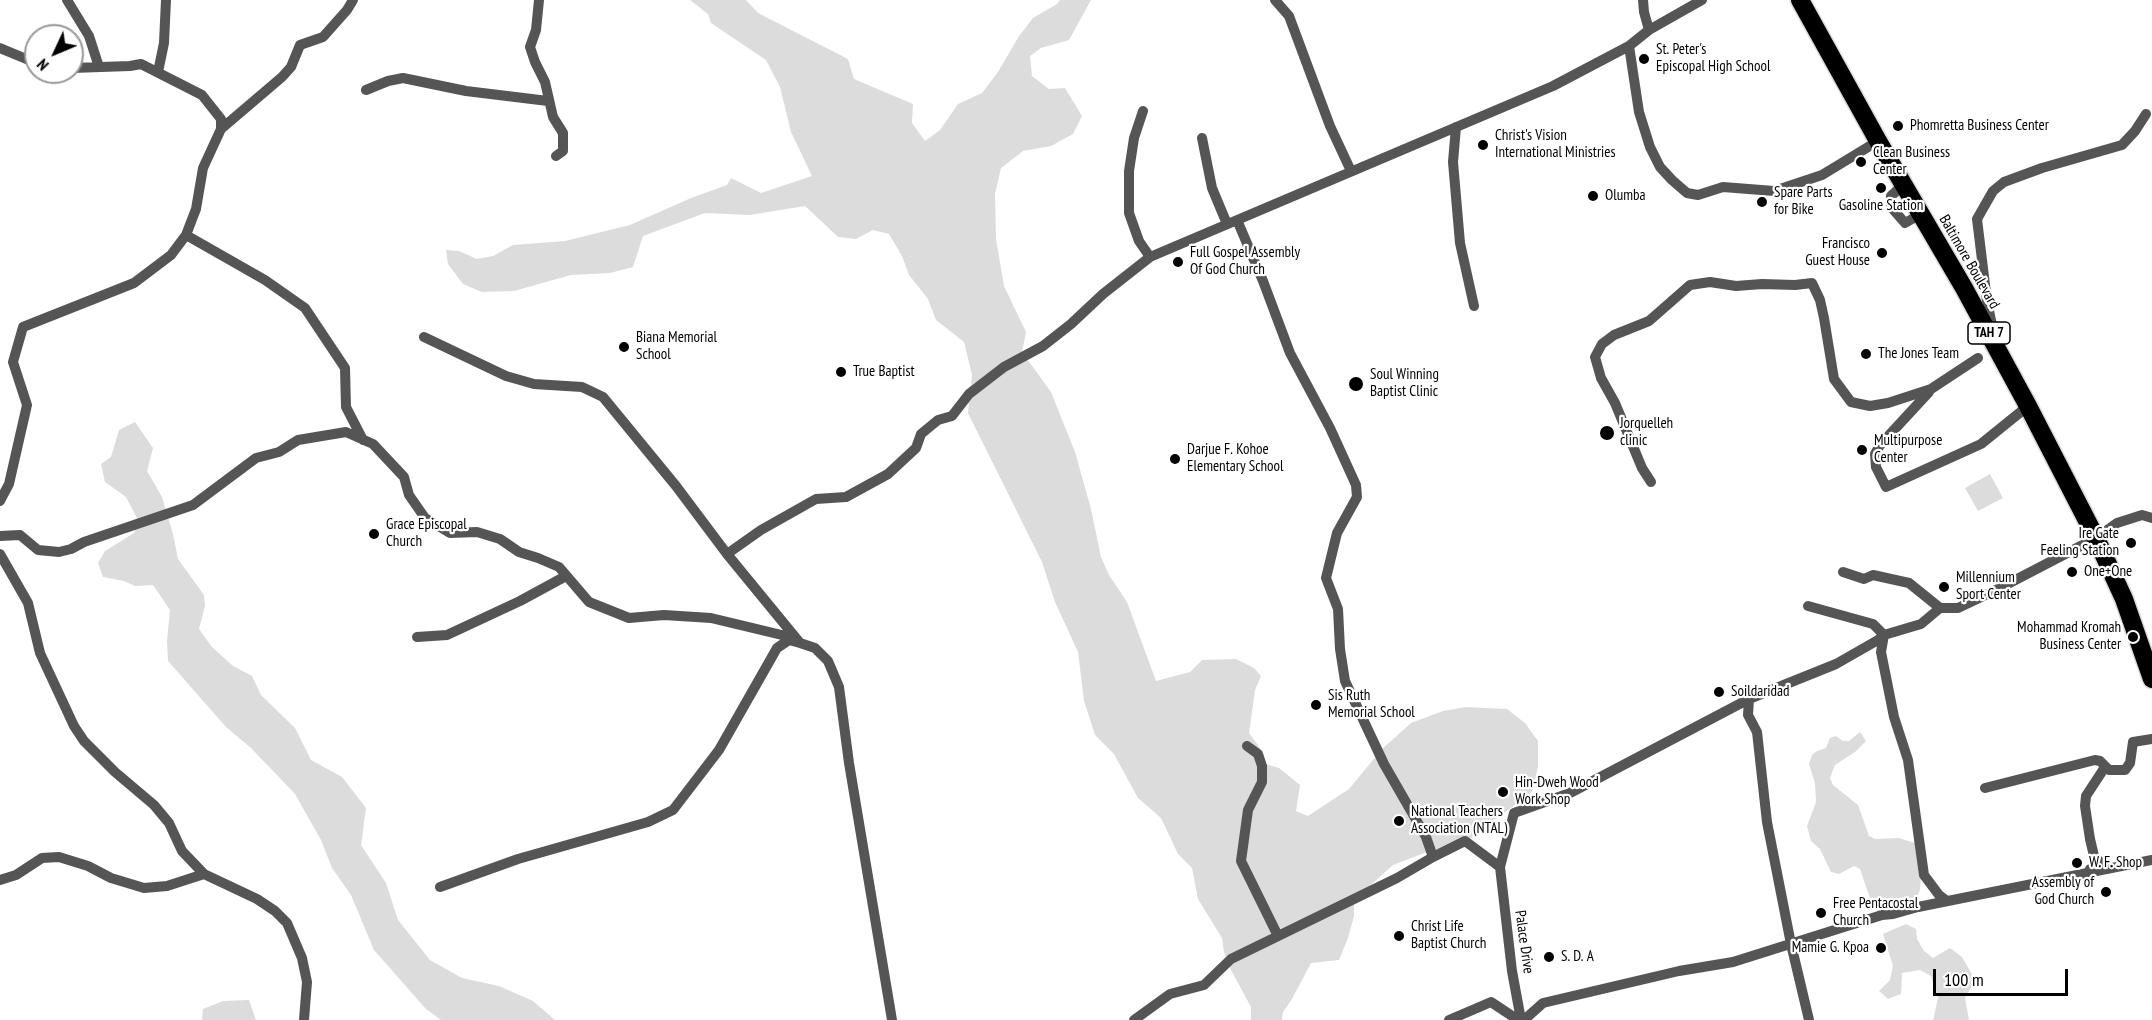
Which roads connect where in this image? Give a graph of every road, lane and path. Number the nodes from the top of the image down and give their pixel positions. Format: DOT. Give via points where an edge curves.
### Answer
graph roads {
  1 [pos="67,0"];
  2 [pos="166,0"];
  3 [pos="353,0"];
  4 [pos="539,0"];
  5 [pos="1275,0"];
  6 [pos="1644,0"];
  7 [pos="1702,0"];
  8 [pos="1800,0"];
  9 [pos="1649,30"];
  10 [pos="1629,46"];
  11 [pos="0,48"];
  12 [pos="24,58"];
  13 [pos="99,67"];
  14 [pos="84,68"];
  15 [pos="158,72"];
  16 [pos="366,90"];
  17 [pos="548,101"];
  18 [pos="1143,111"];
  19 [pos="2146,114"];
  20 [pos="1456,128"];
  21 [pos="221,129"];
  22 [pos="1202,138"];
  23 [pos="1878,141"];
  24 [pos="556,156"];
  25 [pos="1351,171"];
  26 [pos="1232,222"];
  27 [pos="186,235"];
  28 [pos="1150,257"];
  29 [pos="1474,306"];
  30 [pos="424,337"];
  31 [pos="1998,350"];
  32 [pos="1978,358"];
  33 [pos="1931,389"];
  34 [pos="2028,406"];
  35 [pos="363,440"];
  36 [pos="1651,482"];
  37 [pos="0,501"];
  38 [pos="2152,518"];
  39 [pos="0,536"];
  40 [pos="2096,538"];
  41 [pos="0,554"];
  42 [pos="727,554"];
  43 [pos="1843,572"];
  44 [pos="566,576"];
  45 [pos="1808,606"];
  46 [pos="1940,608"];
  47 [pos="1884,634"];
  48 [pos="417,637"];
  49 [pos="789,640"];
  50 [pos="800,643"];
  51 [pos="2152,679"];
  52 [pos="1749,699"];
  53 [pos="2152,739"];
  54 [pos="1247,746"];
  55 [pos="2105,767"];
  56 [pos="1985,788"];
  57 [pos="1433,857"];
  58 [pos="2152,860"];
  59 [pos="1500,867"];
  60 [pos="204,873"];
  61 [pos="2066,876"];
  62 [pos="0,880"];
  63 [pos="440,887"];
  64 [pos="1918,907"];
  65 [pos="1278,936"];
  66 [pos="1791,944"];
  67 [pos="304,1020"];
  68 [pos="892,1020"];
  69 [pos="1134,1020"];
  70 [pos="1449,1020"];
  71 [pos="1521,1020"];
  72 [pos="1809,1020"];
  1 -- 13 [label="street" via="89,36"];
  2 -- 15 [label="street"];
  3 -- 21 [label="street" via="323,37 300,45 282,77"];
  4 -- 17 [label="street" via="530,47 545,82"];
  5 -- 25 [label="street" via="1289,16"];
  6 -- 9 [label="street"];
  7 -- 9 [label="street"];
  8 -- 23 [label="highway, Baltimore Boulevard / TAH 7"];
  9 -- 10 [label="street"];
  10 -- 20 [label="street" via="1553,86"];
  10 -- 23 [label="street" via="1638,112 1650,147 1660,167 1687,194 1698,195 1723,187 1774,191 1822,174"];
  11 -- 12 [label="street"];
  13 -- 14 [label="street"];
  13 -- 15 [label="street" via="141,64"];
  15 -- 21 [label="street" via="202,95 221,119"];
  16 -- 17 [label="street" via="403,78"];
  17 -- 24 [label="street" via="563,133 563,151"];
  18 -- 28 [label="street" via="1129,171 1129,213 1139,241"];
  19 -- 31 [label="street" via="2122,145 2004,182 1984,204 1977,219 1978,232"];
  20 -- 25 [label="street"];
  20 -- 29 [label="street" via="1453,162 1460,243"];
  21 -- 27 [label="street" via="203,168 196,209"];
  22 -- 26 [label="street" via="1212,188"];
  23 -- 31 [label="highway, Baltimore Boulevard / TAH 7"];
  25 -- 26 [label="street"];
  26 -- 28 [label="street"];
  26 -- 57 [label="street" via="1263,281 1290,353 1356,485 1357,497 1336,533 1326,578 1338,609 1345,681"];
  27 -- 35 [label="street" via="305,308 345,368 346,407"];
  27 -- 37 [label="street" via="171,255 134,283 23,327 13,362 27,405 9,484"];
  28 -- 42 [label="street" via="1043,346 1004,367 969,394 952,416 938,420 921,434 916,448 888,474 846,497 816,499 760,530"];
  30 -- 42 [label="street" via="506,376 534,384 582,387 603,397"];
  31 -- 34 [label="highway, Baltimore Boulevard / TAH 7"];
  32 -- 33 [label="street"];
  33 -- 34 [label="street" via="1875,454 1876,467 1886,487 1981,444"];
  33 -- 36 [label="street" via="1870,406 1851,402 1834,379 1820,300 1812,283 1690,285 1649,321 1602,344 1595,357"];
  34 -- 40 [label="highway, Baltimore Boulevard / TAH 7"];
  35 -- 39 [label="street" via="346,432 298,440 279,452 256,458 193,505 59,552 38,550 20,535"];
  35 -- 44 [label="street" via="374,444 404,477 408,495 425,518 450,532 477,531 500,539 519,552 559,567"];
  38 -- 40 [label="street" via="2142,515 2117,523"];
  40 -- 46 [label="street" via="1958,608"];
  40 -- 51 [label="highway, Baltimore Boulevard / TAH 7" via="2124,599"];
  41 -- 60 [label="street" via="28,603 40,653 74,726 100,758 170,823 182,851"];
  42 -- 50 [label="street"];
  43 -- 46 [label="street" via="1864,579 1874,575 1909,583"];
  44 -- 48 [label="street" via="447,635"];
  44 -- 49 [label="street" via="589,602 629,618 711,618 786,636"];
  45 -- 47 [label="street" via="1873,624"];
  46 -- 47 [label="street" via="1922,624"];
  47 -- 52 [label="street" via="1836,664"];
  47 -- 64 [label="street" via="1881,652 1894,717 1908,760 1924,875 1947,901"];
  49 -- 50 [label="street"];
  49 -- 63 [label="street" via="777,648 719,750 673,810 648,822 518,859"];
  50 -- 68 [label="street" via="815,648 828,662 839,687"];
  52 -- 59 [label="street" via="1570,793 1514,813"];
  52 -- 66 [label="street" via="1748,715 1757,732 1767,822"];
  53 -- 55 [label="street" via="2133,742 2125,770"];
  54 -- 65 [label="street" via="1258,754 1262,782 1248,810 1241,861"];
  55 -- 56 [label="street" via="2095,760"];
  55 -- 61 [label="street" via="2090,789 2085,806 2094,856 2102,864"];
  57 -- 59 [label="street" via="1465,842"];
  57 -- 65 [label="street"];
  58 -- 61 [label="street"];
  59 -- 71 [label="street, Palace Drive"];
  60 -- 62 [label="street" via="167,886 144,888 59,857 42,858"];
  60 -- 67 [label="street" via="257,899 287,923 307,982"];
  61 -- 64 [label="street"];
  64 -- 66 [label="street"];
  65 -- 69 [label="street" via="1231,959 1204,985 1170,994"];
  66 -- 71 [label="street" via="1734,962 1543,1003"];
  66 -- 72 [label="street"];
  70 -- 71 [label="street" via="1491,1002"];
}
